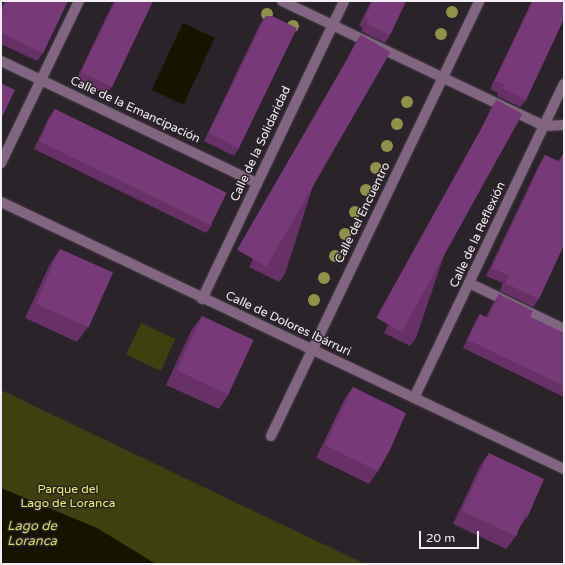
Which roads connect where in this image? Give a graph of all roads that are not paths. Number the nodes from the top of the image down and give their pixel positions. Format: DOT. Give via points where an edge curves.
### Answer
graph roads {
  1 [pos="79,1"];
  2 [pos="282,1"];
  3 [pos="344,1"];
  4 [pos="479,1"];
  5 [pos="332,25"];
  6 [pos="1,61"];
  7 [pos="442,77"];
  8 [pos="41,80"];
  9 [pos="564,84"];
  10 [pos="564,125"];
  11 [pos="544,126"];
  12 [pos="1,163"];
  13 [pos="257,183"];
  14 [pos="1,202"];
  15 [pos="469,283"];
  16 [pos="202,299"];
  17 [pos="564,329"];
  18 [pos="312,350"];
  19 [pos="414,398"];
  20 [pos="271,436"];
  21 [pos="564,469"];
  1 -- 8 [label="street"];
  2 -- 5 [label="street"];
  3 -- 5 [label="street, Calle de la Solidaridad"];
  4 -- 7 [label="street, Calle del Encuentro"];
  5 -- 7 [label="street"];
  5 -- 13 [label="street, Calle de la Solidaridad"];
  6 -- 8 [label="street, Calle de la Emancipación"];
  7 -- 11 [label="street"];
  7 -- 18 [label="street, Calle del Encuentro"];
  8 -- 12 [label="street"];
  8 -- 13 [label="street, Calle de la Emancipación"];
  9 -- 11 [label="street, Calle de la Reflexión"];
  10 -- 11 [label="street"];
  11 -- 15 [label="street, Calle de la Reflexión"];
  13 -- 16 [label="street, Calle de la Solidaridad"];
  14 -- 16 [label="street, Calle de Dolores Ibárruri"];
  15 -- 17 [label="street"];
  15 -- 19 [label="street, Calle de la Reflexión"];
  16 -- 18 [label="street, Calle de Dolores Ibárruri"];
  18 -- 19 [label="street, Calle de Dolores Ibárruri"];
  18 -- 20 [label="street, Calle del Encuentro"];
  19 -- 21 [label="street, Calle de Dolores Ibárruri"];
}
